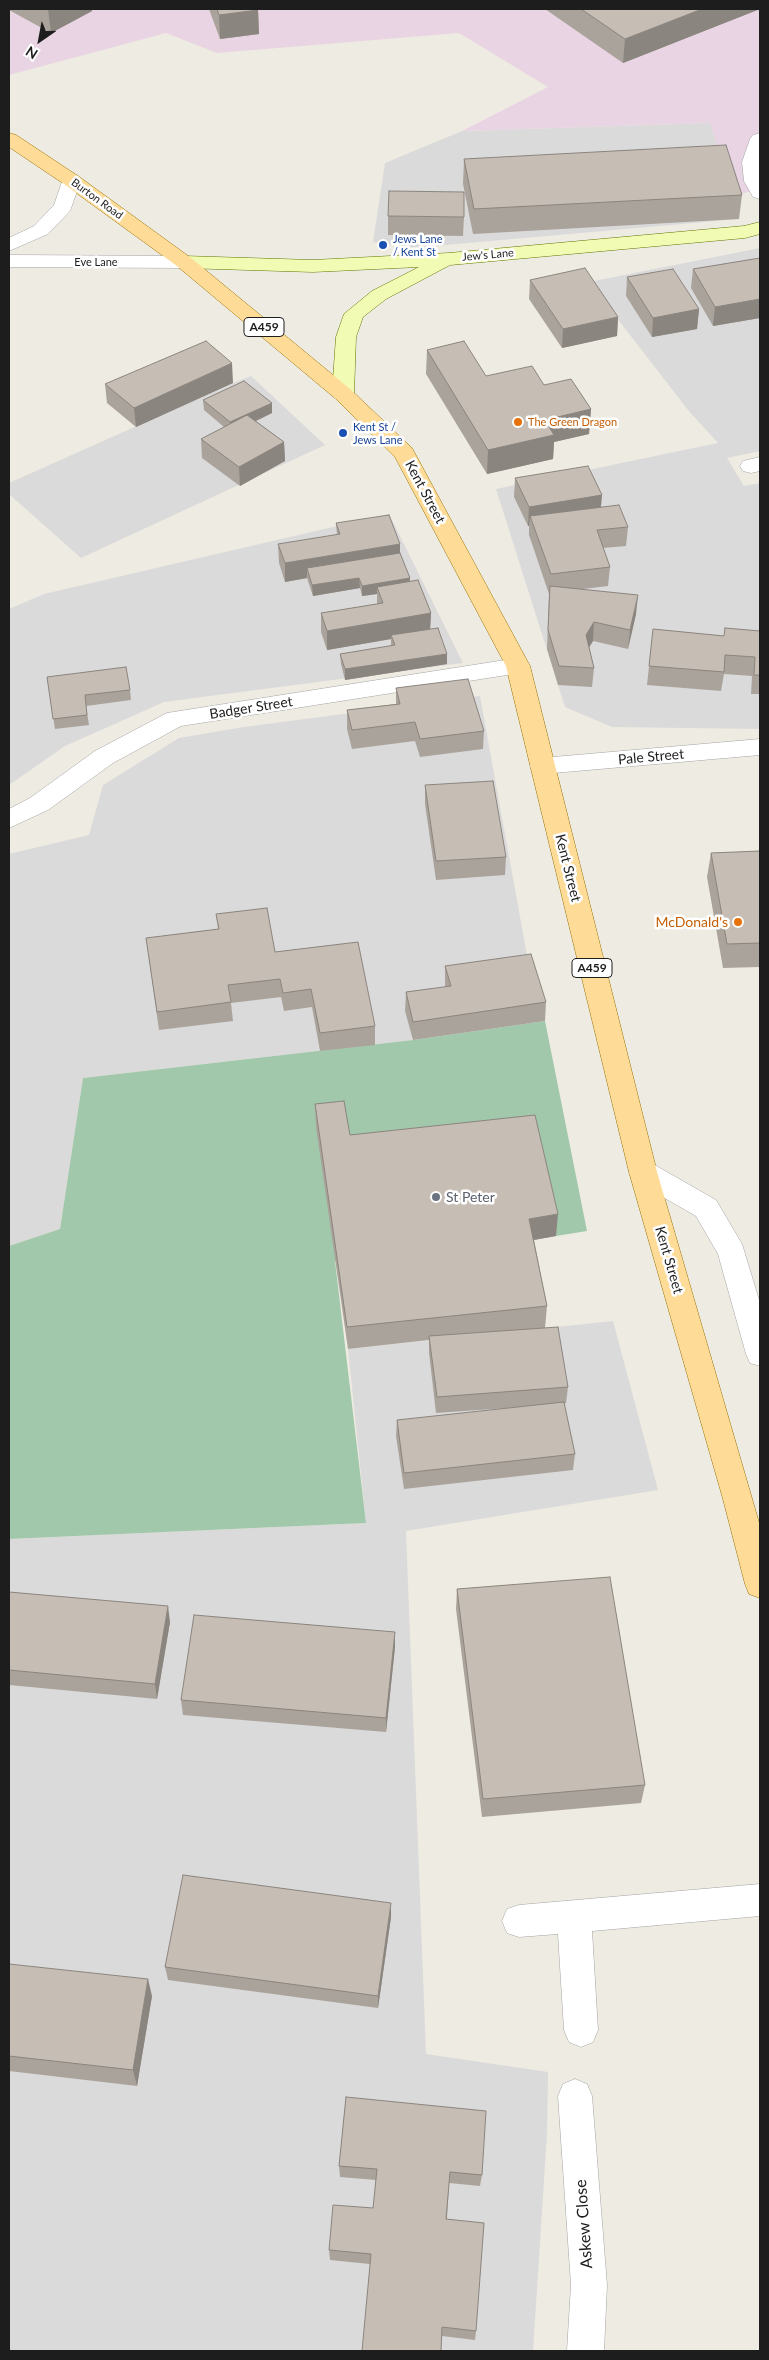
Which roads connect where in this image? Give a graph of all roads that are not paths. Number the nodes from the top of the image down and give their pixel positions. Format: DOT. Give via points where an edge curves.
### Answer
graph roads {
  1 [pos="760,138"];
  2 [pos="9,139"];
  3 [pos="71,180"];
  4 [pos="760,193"];
  5 [pos="760,228"];
  6 [pos="9,245"];
  7 [pos="450,259"];
  8 [pos="9,261"];
  9 [pos="184,262"];
  10 [pos="343,394"];
  11 [pos="518,666"];
  12 [pos="760,747"];
  13 [pos="542,766"];
  14 [pos="9,819"];
  15 [pos="643,1172"];
  16 [pos="760,1354"];
  17 [pos="760,1584"];
  18 [pos="760,1900"];
  19 [pos="574,1916"];
  20 [pos="519,1921"];
  21 [pos="582,2030"];
  22 [pos="575,2096"];
  23 [pos="586,2351"];
  1 -- 4 [label="street" via="752,162 754,181"];
  2 -- 3 [label="main road, Burton Road / A459"];
  3 -- 6 [label="street" via="63,207 41,230"];
  3 -- 9 [label="main road, Burton Road / A459"];
  5 -- 7 [label="main road, Jew's Lane"];
  7 -- 9 [label="main road, Jew's Lane" via="313,266"];
  7 -- 10 [label="main road" via="379,295 354,314 346,337"];
  8 -- 9 [label="street, Eve Lane"];
  9 -- 10 [label="main road, Kent Street / A459"];
  10 -- 11 [label="main road, Kent Street / A459" via="404,453"];
  11 -- 13 [label="main road, Kent Street / A459"];
  11 -- 14 [label="street, Badger Street" via="175,719 104,757 39,804"];
  12 -- 13 [label="street, Pale Street"];
  13 -- 15 [label="main road, Kent Street / A459"];
  15 -- 16 [label="street" via="706,1208 732,1252"];
  15 -- 17 [label="main road, Kent Street / A459"];
  18 -- 19 [label="street"];
  19 -- 20 [label="street"];
  19 -- 21 [label="street"];
  22 -- 23 [label="street, Askew Close" via="589,2284"];
}
